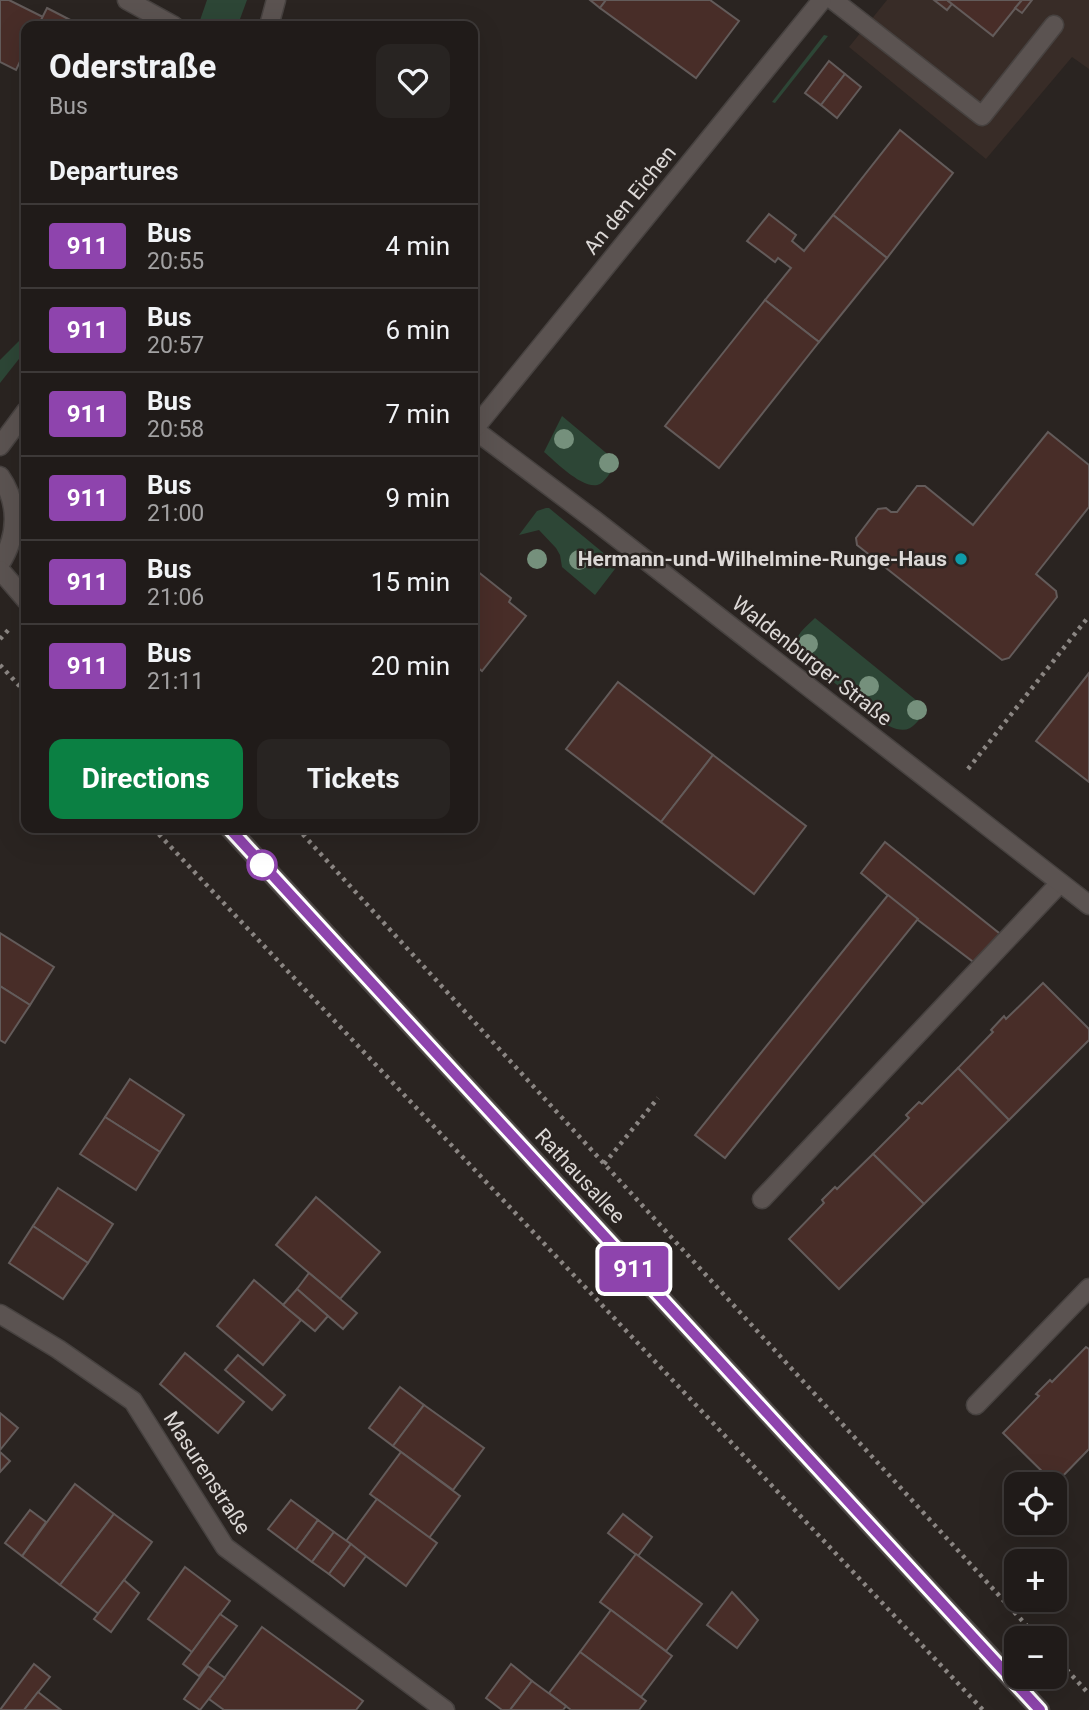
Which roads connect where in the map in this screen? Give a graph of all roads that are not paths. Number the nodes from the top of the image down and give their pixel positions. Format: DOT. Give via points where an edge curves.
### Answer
graph roads {
  1 [pos="127,0"];
  2 [pos="276,0"];
  3 [pos="822,0"];
  4 [pos="833,0"];
  5 [pos="165,21"];
  6 [pos="270,21"];
  7 [pos="1054,25"];
  8 [pos="21,418"];
  9 [pos="478,423"];
  10 [pos="478,433"];
  11 [pos="0,446"];
  12 [pos="0,476"];
  13 [pos="0,564"];
  14 [pos="0,570"];
  15 [pos="21,594"];
  16 [pos="234,833"];
  17 [pos="1060,883"];
  18 [pos="1089,905"];
  19 [pos="762,1199"];
  20 [pos="1089,1288"];
  21 [pos="0,1314"];
  22 [pos="976,1405"];
  23 [pos="444,1710"];
  24 [pos="1040,1710"];
  1 -- 5 [label="street"];
  2 -- 6 [label="street"];
  3 -- 9 [label="street, An den Eichen"];
  4 -- 7 [label="street" via="982,116"];
  8 -- 11 [label="street"];
  10 -- 17 [label="street, Waldenburger Straße"];
  12 -- 13 [label="street" via="12,499 14,528"];
  14 -- 15 [label="street"];
  16 -- 24 [label="street, Rathausallee"];
  17 -- 18 [label="street, Waldenburger Straße"];
  17 -- 19 [label="street"];
  20 -- 22 [label="street"];
  21 -- 23 [label="street, Masurenstraße" via="133,1402 225,1547"];
}
